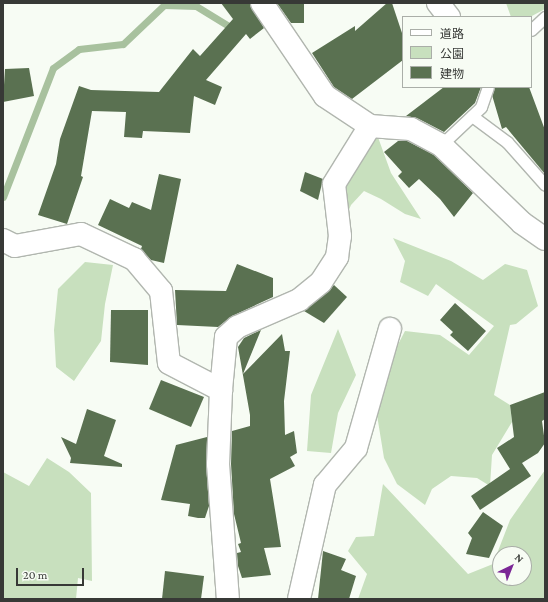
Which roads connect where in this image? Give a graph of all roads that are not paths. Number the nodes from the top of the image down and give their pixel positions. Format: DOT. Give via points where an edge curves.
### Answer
graph roads {
  1 [pos="262,3"];
  2 [pos="438,3"];
  3 [pos="449,16"];
  4 [pos="545,17"];
  5 [pos="532,29"];
  6 [pos="488,88"];
  7 [pos="472,116"];
  8 [pos="370,126"];
  9 [pos="441,145"];
  10 [pos="545,185"];
  11 [pos="545,239"];
  12 [pos="3,240"];
  13 [pos="390,328"];
  14 [pos="221,390"];
  15 [pos="228,599"];
  16 [pos="299,599"];
  1 -- 8 [label="street" via="325,96"];
  2 -- 3 [label="street"];
  4 -- 5 [label="lane"];
  6 -- 7 [label="lane" via="481,107"];
  7 -- 9 [label="lane"];
  7 -- 10 [label="lane" via="507,142"];
  8 -- 9 [label="street" via="411,129"];
  8 -- 14 [label="street" via="334,184 340,236 337,257 321,282 298,300 237,327 226,338"];
  9 -- 11 [label="street" via="522,223"];
  12 -- 14 [label="street" via="15,246 81,234 134,258 161,291 169,363"];
  13 -- 16 [label="street" via="356,448 325,484"];
  14 -- 15 [label="street" via="218,464"];
}
